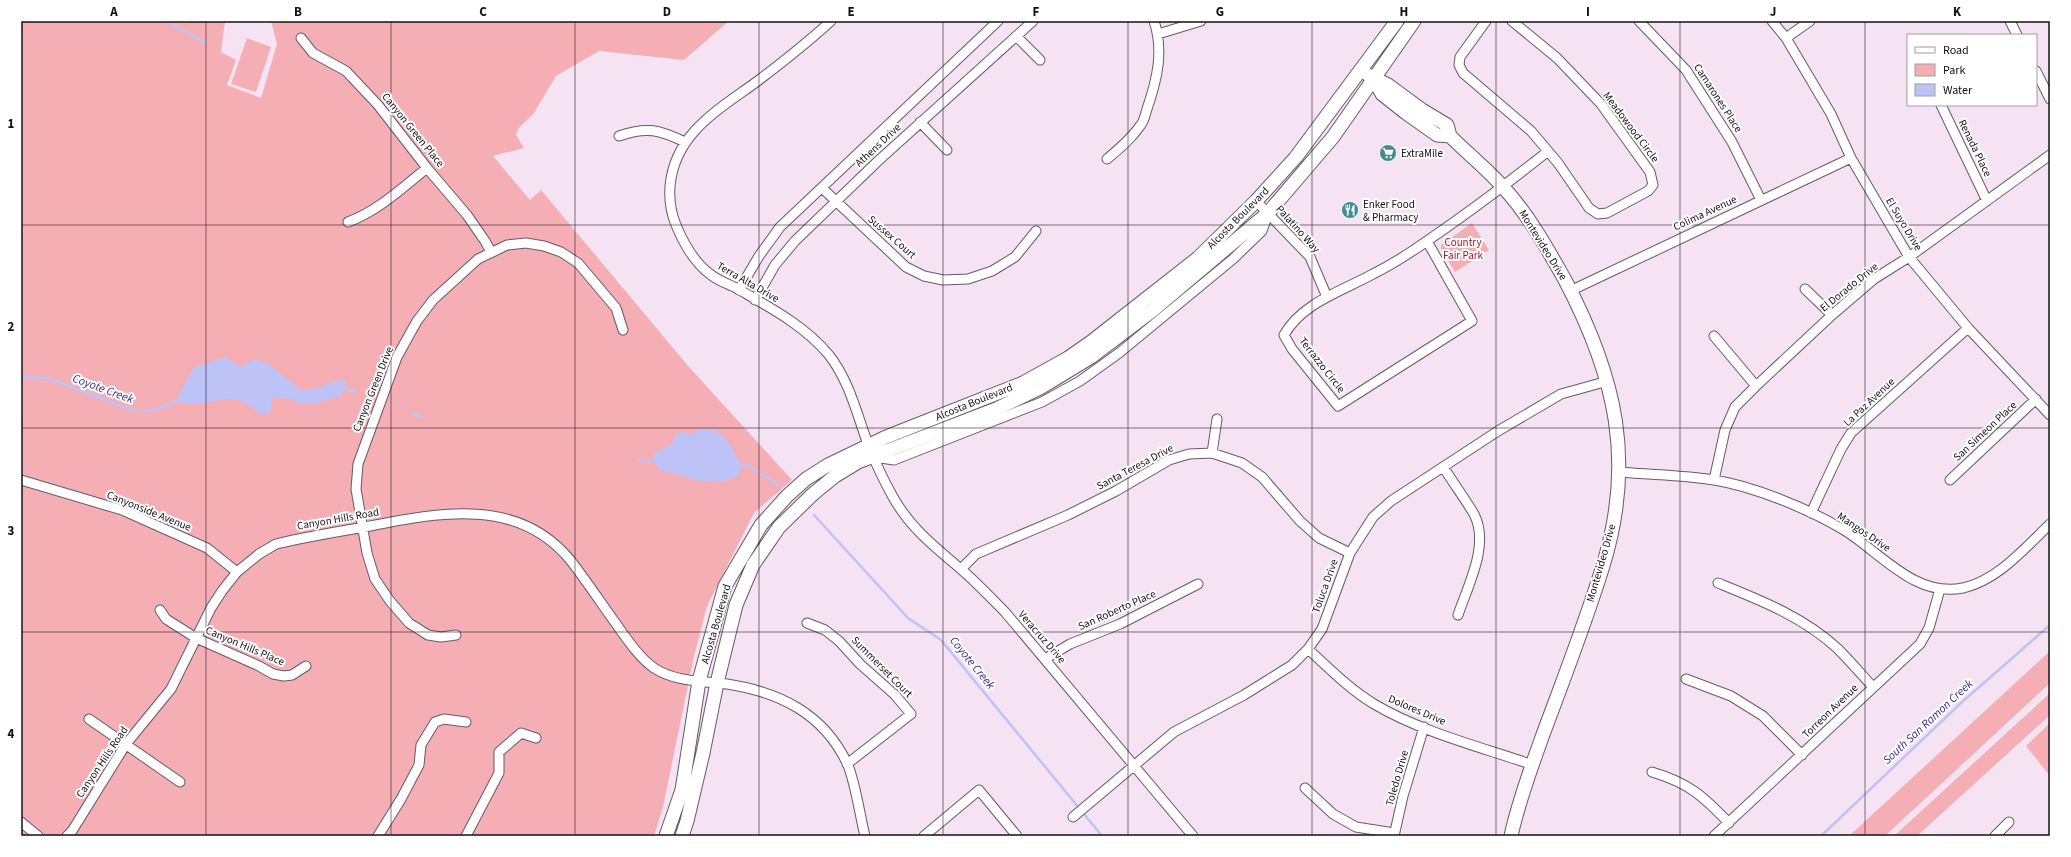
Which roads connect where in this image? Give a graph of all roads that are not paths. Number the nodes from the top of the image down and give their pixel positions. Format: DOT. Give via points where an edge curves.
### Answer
graph roads {
  1 [pos="831,21"];
  2 [pos="998,21"];
  3 [pos="1033,21"];
  4 [pos="1154,21"];
  5 [pos="1201,21"];
  6 [pos="1397,21"];
  7 [pos="1414,21"];
  8 [pos="1486,21"];
  9 [pos="1512,21"];
  10 [pos="1639,21"];
  11 [pos="1772,21"];
  12 [pos="1810,21"];
  13 [pos="2010,21"];
  14 [pos="1158,34"];
  15 [pos="2016,34"];
  16 [pos="1016,36"];
  17 [pos="301,38"];
  18 [pos="1786,38"];
  19 [pos="1040,60"];
  20 [pos="1361,70"];
  21 [pos="2037,74"];
  22 [pos="1374,79"];
  23 [pos="2050,99"];
  24 [pos="1941,106"];
  25 [pos="920,122"];
  26 [pos="619,136"];
  27 [pos="685,142"];
  28 [pos="947,150"];
  29 [pos="1547,152"];
  30 [pos="2050,155"];
  31 [pos="1851,158"];
  32 [pos="1107,159"];
  33 [pos="426,168"];
  34 [pos="1503,186"];
  35 [pos="822,188"];
  36 [pos="1761,200"];
  37 [pos="1987,200"];
  38 [pos="835,201"];
  39 [pos="1256,201"];
  40 [pos="1268,212"];
  41 [pos="348,222"];
  42 [pos="1036,231"];
  43 [pos="1427,241"];
  44 [pos="491,252"];
  45 [pos="1909,257"];
  46 [pos="1805,289"];
  47 [pos="739,290"];
  48 [pos="1570,291"];
  49 [pos="1327,297"];
  50 [pos="755,300"];
  51 [pos="1832,315"];
  52 [pos="1968,328"];
  53 [pos="623,330"];
  54 [pos="1714,336"];
  55 [pos="1608,381"];
  56 [pos="1756,386"];
  57 [pos="2036,399"];
  58 [pos="2050,414"];
  59 [pos="1217,419"];
  60 [pos="871,451"];
  61 [pos="1212,453"];
  62 [pos="1444,468"];
  63 [pos="1620,472"];
  64 [pos="21,480"];
  65 [pos="1714,480"];
  66 [pos="1950,480"];
  67 [pos="1811,513"];
  68 [pos="2050,524"];
  69 [pos="363,527"];
  70 [pos="1350,553"];
  71 [pos="961,569"];
  72 [pos="237,572"];
  73 [pos="1718,583"];
  74 [pos="1198,584"];
  75 [pos="1940,589"];
  76 [pos="160,610"];
  77 [pos="1458,614"];
  78 [pos="807,623"];
  79 [pos="456,635"];
  80 [pos="196,638"];
  81 [pos="1308,649"];
  82 [pos="1046,659"];
  83 [pos="306,666"];
  84 [pos="1686,679"];
  85 [pos="699,681"];
  86 [pos="717,683"];
  87 [pos="1873,687"];
  88 [pos="89,719"];
  89 [pos="466,722"];
  90 [pos="1424,728"];
  91 [pos="536,738"];
  92 [pos="126,744"];
  93 [pos="1802,755"];
  94 [pos="847,764"];
  95 [pos="1533,765"];
  96 [pos="1134,766"];
  97 [pos="1652,772"];
  98 [pos="180,782"];
  99 [pos="1305,788"];
  100 [pos="1073,817"];
  101 [pos="21,822"];
  102 [pos="2009,822"];
  103 [pos="1729,823"];
  104 [pos="1394,835"];
  105 [pos="38,836"];
  106 [pos="67,836"];
  107 [pos="378,836"];
  108 [pos="466,836"];
  109 [pos="666,836"];
  110 [pos="682,836"];
  111 [pos="865,836"];
  112 [pos="924,836"];
  113 [pos="1017,836"];
  114 [pos="1193,836"];
  115 [pos="1512,836"];
  116 [pos="1714,836"];
  117 [pos="1994,836"];
  1 -- 27 [label="street, Terra Alta Drive" via="802,47 710,115"];
  2 -- 35 [label="street, Athens Drive"];
  3 -- 16 [label="street, Athens Drive"];
  4 -- 14 [label="street"];
  5 -- 14 [label="street"];
  6 -- 20 [label="main road, Alcosta Boulevard"];
  7 -- 22 [label="main road, Alcosta Boulevard"];
  8 -- 29 [label="street, Meadowood Circle" via="1460,58 1459,65 1463,73 1531,131"];
  9 -- 29 [label="street, Meadowood Circle" via="1557,58 1601,104 1650,172 1653,185 1607,213 1598,214 1589,208"];
  10 -- 36 [label="street, Camarones Place" via="1686,70 1732,142"];
  11 -- 18 [label="street, El Suyo Drive"];
  12 -- 18 [label="street"];
  13 -- 15 [label="street"];
  14 -- 32 [label="street" via="1159,62 1155,88 1141,125 1124,145"];
  16 -- 19 [label="street"];
  16 -- 25 [label="street, Athens Drive"];
  17 -- 33 [label="street, Canyon Green Place" via="313,53 346,71 378,105"];
  18 -- 31 [label="street, El Suyo Drive" via="1831,114"];
  20 -- 22 [label="main road"];
  20 -- 39 [label="main road, Alcosta Boulevard" via="1296,157"];
  21 -- 23 [label="street"];
  22 -- 34 [label="main road, Montevideo Drive" via="1382,94 1437,135 1450,136"];
  22 -- 40 [label="main road, Alcosta Boulevard" via="1333,137"];
  24 -- 37 [label="street, Renada Place"];
  25 -- 28 [label="street"];
  25 -- 38 [label="street, Athens Drive"];
  26 -- 27 [label="street" via="632,131 651,130 665,132"];
  27 -- 47 [label="street, Terra Alta Drive" via="676,158 671,176 669,196 672,215 684,244 709,274"];
  29 -- 34 [label="street"];
  30 -- 37 [label="street, El Dorado Drive"];
  31 -- 36 [label="street, Colima Avenue"];
  31 -- 45 [label="street, El Suyo Drive"];
  33 -- 41 [label="street" via="383,203 362,217"];
  33 -- 44 [label="street, Canyon Green Place" via="467,215"];
  34 -- 43 [label="street, Terrazzo Circle"];
  34 -- 48 [label="main road, Montevideo Drive" via="1527,217"];
  35 -- 38 [label="street, Sussex Court"];
  35 -- 47 [label="street, Athens Drive" via="780,227"];
  36 -- 48 [label="street, Colima Avenue"];
  37 -- 45 [label="street, El Dorado Drive"];
  38 -- 42 [label="street, Sussex Court" via="906,267 924,276 943,280 968,279 992,271 1015,257"];
  38 -- 50 [label="street, Athens Drive" via="783,253"];
  39 -- 40 [label="street, Palatino Way"];
  39 -- 60 [label="main road, Alcosta Boulevard" via="1198,258 1068,358 1023,383"];
  40 -- 49 [label="street, Palatino Way" via="1310,257"];
  40 -- 60 [label="main road, Alcosta Boulevard" via="1153,310 1092,357 1040,388 1003,406"];
  43 -- 49 [label="street, Terrazzo Circle" via="1374,274"];
  43 -- 49 [label="street, Terrazzo Circle" via="1472,321 1338,406 1292,349 1284,335 1291,323"];
  44 -- 53 [label="street, Canyon Green Drive" via="507,245 526,243 561,252 578,263 616,308"];
  44 -- 69 [label="street, Canyon Green Drive" via="478,259 434,300 417,321 397,357 358,464 356,489"];
  45 -- 51 [label="street, El Dorado Drive" via="1874,279"];
  45 -- 52 [label="street, El Suyo Drive"];
  46 -- 51 [label="street"];
  47 -- 50 [label="street, Terra Alta Drive"];
  48 -- 55 [label="main road, Montevideo Drive" via="1597,348"];
  50 -- 60 [label="street, Terra Alta Drive" via="809,334 829,356 854,400"];
  51 -- 56 [label="street, El Dorado Drive"];
  52 -- 57 [label="street, El Suyo Drive"];
  52 -- 67 [label="street, La Paz Avenue" via="1851,433"];
  54 -- 56 [label="street"];
  55 -- 62 [label="street, Toluca Drive" via="1561,394 1498,431"];
  55 -- 63 [label="main road, Montevideo Drive" via="1614,408"];
  56 -- 65 [label="street, El Dorado Drive" via="1735,407 1725,430"];
  57 -- 58 [label="street, El Suyo Drive"];
  57 -- 66 [label="street, San Simeon Place"];
  59 -- 61 [label="street"];
  60 -- 71 [label="street, Veracruz Drive" via="894,498 913,526"];
  60 -- 85 [label="main road, Alcosta Boulevard" via="828,465 806,479 761,525 725,586"];
  60 -- 86 [label="main road, Alcosta Boulevard" via="813,494 779,527 753,565 736,605"];
  61 -- 70 [label="street, Santa Teresa Drive" via="1242,463 1257,474 1319,538"];
  61 -- 71 [label="street, Santa Teresa Drive" via="1189,454 1169,460 1068,515 976,554"];
  62 -- 70 [label="street, Toluca Drive" via="1391,501 1373,517"];
  62 -- 77 [label="street" via="1475,516 1480,535 1478,555"];
  63 -- 65 [label="street, Mangos Drive"];
  63 -- 95 [label="main road, Montevideo Drive" via="1612,533 1602,569"];
  64 -- 72 [label="street, Canyonside Avenue" via="122,510 207,548"];
  65 -- 67 [label="street, Mangos Drive" via="1752,489"];
  67 -- 75 [label="street, Mangos Drive" via="1844,530 1913,580"];
  68 -- 75 [label="street, Mangos Drive" via="2002,568 1985,579 1962,588"];
  69 -- 72 [label="street, Canyon Hills Road" via="276,544"];
  69 -- 79 [label="street, Canyon Green Drive" via="367,554 375,579 390,601 409,623 428,635"];
  69 -- 85 [label="street, Canyon Hills Road" via="448,514 485,514 508,518 534,529 555,543 627,639 654,667 672,676"];
  70 -- 81 [label="street, Toluca Drive" via="1322,629"];
  71 -- 82 [label="street, Veracruz Drive" via="1005,612"];
  72 -- 80 [label="street, Canyon Hills Road" via="211,608"];
  73 -- 87 [label="street" via="1766,602 1805,624 1837,648"];
  74 -- 82 [label="street, San Roberto Place" via="1120,624 1070,644"];
  75 -- 87 [label="street, Torreon Avenue" via="1928,628 1920,644"];
  76 -- 80 [label="street, Canyon Hills Place" via="166,619"];
  78 -- 94 [label="street, Summerset Court" via="825,630 839,641 911,714"];
  80 -- 83 [label="street, Canyon Hills Place" via="273,674 292,675"];
  80 -- 92 [label="street, Canyon Hills Road" via="171,690"];
  81 -- 90 [label="street, Dolores Drive" via="1339,678 1374,704"];
  81 -- 96 [label="street, Toluca Drive" via="1292,665 1244,695 1174,732"];
  82 -- 96 [label="street, Veracruz Drive"];
  84 -- 93 [label="street" via="1731,696 1763,716"];
  85 -- 86 [label="street, Canyon Hills Road"];
  85 -- 109 [label="main road, Alcosta Boulevard" via="682,790"];
  86 -- 94 [label="street, Canyon Hills Road" via="755,689 784,700 813,718 829,736"];
  86 -- 110 [label="main road, Alcosta Boulevard"];
  87 -- 93 [label="street, Torreon Avenue"];
  88 -- 92 [label="street"];
  89 -- 107 [label="street" via="444,719 434,722 421,745 419,765"];
  90 -- 95 [label="street, Dolores Drive"];
  90 -- 104 [label="street, Toledo Drive"];
  91 -- 108 [label="street" via="521,733 499,752 499,773"];
  92 -- 98 [label="street"];
  92 -- 106 [label="street, Canyon Hills Road"];
  93 -- 103 [label="street, Torreon Avenue"];
  94 -- 111 [label="street, Canyon Hills Road"];
  95 -- 115 [label="main road, Montevideo Drive"];
  96 -- 100 [label="street, Toluca Drive"];
  96 -- 114 [label="street, Veracruz Drive"];
  97 -- 103 [label="street" via="1691,787"];
  99 -- 104 [label="street" via="1333,814 1356,827"];
  101 -- 105 [label="street"];
  102 -- 117 [label="street"];
  103 -- 116 [label="street, Torreon Avenue"];
  112 -- 113 [label="street" via="979,790"];
}
